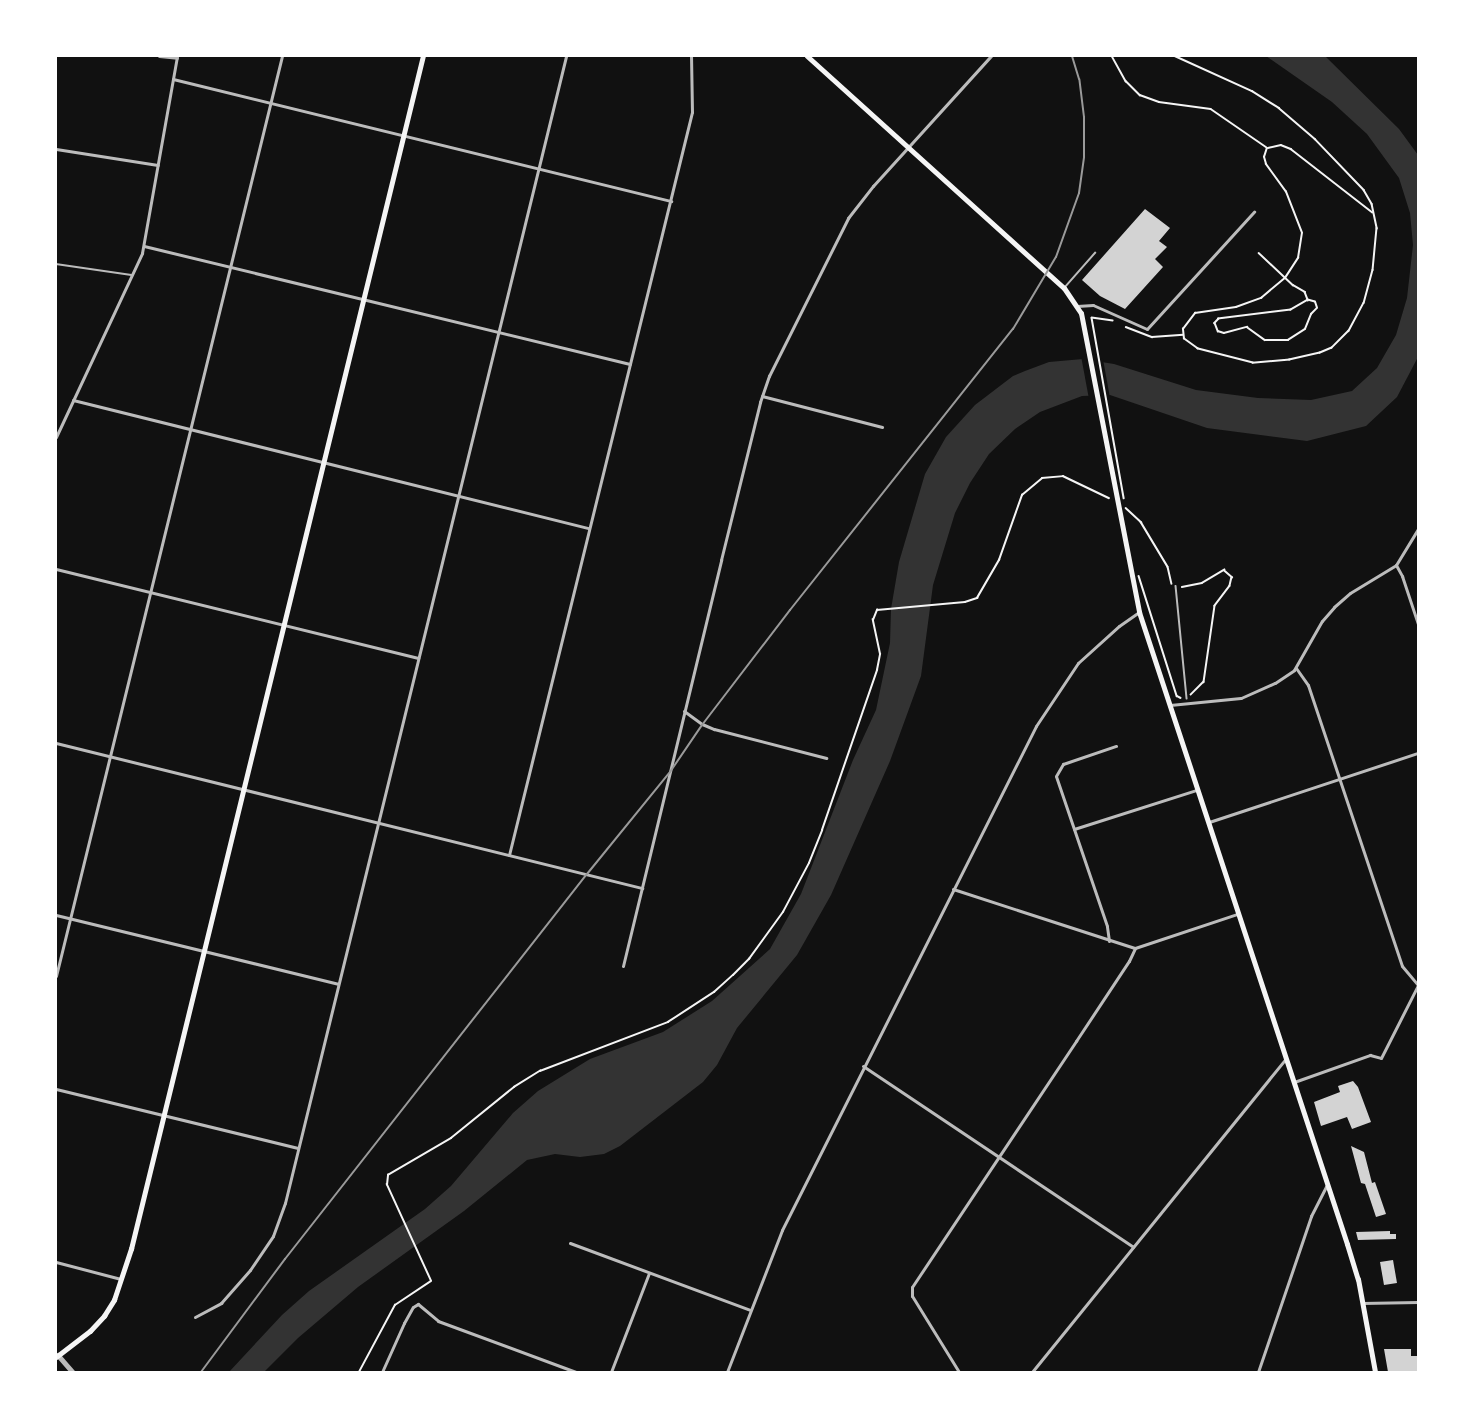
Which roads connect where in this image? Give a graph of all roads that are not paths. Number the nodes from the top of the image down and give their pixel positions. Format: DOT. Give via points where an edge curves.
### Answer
graph roads {
  1 [pos="159,56"];
  2 [pos="282,56"];
  3 [pos="423,56"];
  4 [pos="567,56"];
  5 [pos="690,56"];
  6 [pos="807,56"];
  7 [pos="991,56"];
  8 [pos="177,57"];
  9 [pos="173,79"];
  10 [pos="270,102"];
  11 [pos="405,136"];
  12 [pos="907,148"];
  13 [pos="56,149"];
  14 [pos="158,165"];
  15 [pos="539,169"];
  16 [pos="671,201"];
  17 [pos="1254,212"];
  18 [pos="144,246"];
  19 [pos="1095,253"];
  20 [pos="56,264"];
  21 [pos="230,266"];
  22 [pos="132,275"];
  23 [pos="1062,286"];
  24 [pos="364,299"];
  25 [pos="1077,306"];
  26 [pos="499,333"];
  27 [pos="630,364"];
  28 [pos="762,396"];
  29 [pos="73,400"];
  30 [pos="882,427"];
  31 [pos="190,430"];
  32 [pos="56,437"];
  33 [pos="324,463"];
  34 [pos="459,496"];
  35 [pos="588,528"];
  36 [pos="1419,529"];
  37 [pos="1396,565"];
  38 [pos="56,569"];
  39 [pos="1176,586"];
  40 [pos="149,592"];
  41 [pos="1139,612"];
  42 [pos="1419,624"];
  43 [pos="284,626"];
  44 [pos="418,658"];
  45 [pos="1296,668"];
  46 [pos="1187,698"];
  47 [pos="1169,705"];
  48 [pos="684,711"];
  49 [pos="56,742"];
  50 [pos="1116,746"];
  51 [pos="1419,753"];
  52 [pos="110,756"];
  53 [pos="826,758"];
  54 [pos="1339,779"];
  55 [pos="244,789"];
  56 [pos="1196,790"];
  57 [pos="378,823"];
  58 [pos="1207,823"];
  59 [pos="1074,829"];
  60 [pos="509,855"];
  61 [pos="642,888"];
  62 [pos="953,889"];
  63 [pos="1237,914"];
  64 [pos="56,915"];
  65 [pos="69,919"];
  66 [pos="1109,941"];
  67 [pos="1135,948"];
  68 [pos="204,952"];
  69 [pos="623,966"];
  70 [pos="56,976"];
  71 [pos="338,984"];
  72 [pos="1418,984"];
  73 [pos="1285,1060"];
  74 [pos="863,1066"];
  75 [pos="1294,1082"];
  76 [pos="56,1089"];
  77 [pos="164,1116"];
  78 [pos="298,1148"];
  79 [pos="999,1158"];
  80 [pos="1327,1184"];
  81 [pos="570,1243"];
  82 [pos="1133,1247"];
  83 [pos="56,1262"];
  84 [pos="648,1273"];
  85 [pos="122,1279"];
  86 [pos="1419,1302"];
  87 [pos="1362,1303"];
  88 [pos="750,1310"];
  89 [pos="195,1317"];
  90 [pos="57,1356"];
  91 [pos="73,1372"];
  92 [pos="382,1372"];
  93 [pos="576,1372"];
  94 [pos="611,1372"];
  95 [pos="727,1372"];
  96 [pos="959,1372"];
  97 [pos="1032,1372"];
  98 [pos="1258,1372"];
  99 [pos="1375,1372"];
  1 -- 8 [label="street"];
  2 -- 10 [label="street"];
  3 -- 11 [label="main road"];
  4 -- 15 [label="street"];
  5 -- 16 [label="street" via="692,112"];
  6 -- 12 [label="main road"];
  7 -- 12 [label="street"];
  8 -- 9 [label="street"];
  9 -- 10 [label="street"];
  9 -- 14 [label="street"];
  10 -- 11 [label="street"];
  10 -- 21 [label="street"];
  11 -- 15 [label="street"];
  11 -- 24 [label="main road"];
  12 -- 23 [label="main road"];
  12 -- 28 [label="street" via="848,218"];
  13 -- 14 [label="street"];
  14 -- 18 [label="street"];
  15 -- 16 [label="street"];
  15 -- 26 [label="street"];
  16 -- 27 [label="street"];
  17 -- 25 [label="street" via="1147,329 1093,305"];
  18 -- 21 [label="street"];
  18 -- 22 [label="street"];
  19 -- 23 [label="lane"];
  20 -- 22 [label="lane"];
  21 -- 24 [label="street"];
  21 -- 31 [label="street"];
  22 -- 29 [label="street"];
  23 -- 25 [label="main road"];
  24 -- 26 [label="street"];
  24 -- 33 [label="main road"];
  25 -- 41 [label="main road" via="1086,332"];
  26 -- 27 [label="street"];
  26 -- 34 [label="street"];
  27 -- 35 [label="street"];
  28 -- 30 [label="street"];
  28 -- 48 [label="street"];
  29 -- 31 [label="street"];
  29 -- 32 [label="street"];
  31 -- 33 [label="street"];
  31 -- 40 [label="street"];
  33 -- 34 [label="street"];
  33 -- 43 [label="main road"];
  34 -- 35 [label="street"];
  34 -- 44 [label="street"];
  35 -- 60 [label="street"];
  36 -- 37 [label="street"];
  37 -- 42 [label="street"];
  37 -- 45 [label="street" via="1350,593 1334,608 1322,621"];
  38 -- 40 [label="street"];
  39 -- 46 [label="lane"];
  40 -- 43 [label="street"];
  40 -- 52 [label="street"];
  41 -- 47 [label="main road"];
  41 -- 62 [label="street" via="1089,651 1061,684"];
  43 -- 44 [label="street"];
  43 -- 55 [label="main road"];
  44 -- 57 [label="street"];
  45 -- 47 [label="street" via="1275,683 1241,698"];
  45 -- 54 [label="street" via="1308,685"];
  47 -- 56 [label="main road"];
  48 -- 53 [label="street" via="714,729"];
  48 -- 61 [label="street"];
  49 -- 52 [label="street"];
  50 -- 59 [label="street" via="1063,764 1057,771"];
  51 -- 54 [label="street"];
  52 -- 55 [label="street"];
  52 -- 65 [label="street"];
  54 -- 58 [label="street"];
  54 -- 72 [label="street" via="1402,966"];
  55 -- 57 [label="street"];
  55 -- 68 [label="main road"];
  56 -- 58 [label="main road"];
  56 -- 59 [label="street"];
  57 -- 60 [label="street"];
  57 -- 71 [label="street"];
  58 -- 63 [label="main road"];
  59 -- 66 [label="street"];
  60 -- 61 [label="street"];
  61 -- 69 [label="street"];
  62 -- 66 [label="street"];
  62 -- 74 [label="street"];
  63 -- 67 [label="street"];
  63 -- 73 [label="main road"];
  64 -- 65 [label="street"];
  65 -- 68 [label="street"];
  65 -- 70 [label="street"];
  66 -- 67 [label="street"];
  67 -- 79 [label="street"];
  68 -- 71 [label="street"];
  68 -- 77 [label="main road"];
  71 -- 78 [label="street"];
  72 -- 75 [label="street" via="1381,1058 1370,1055"];
  73 -- 75 [label="main road"];
  73 -- 82 [label="street"];
  74 -- 79 [label="street"];
  74 -- 88 [label="street" via="782,1230"];
  75 -- 80 [label="main road"];
  76 -- 77 [label="street"];
  77 -- 78 [label="street"];
  77 -- 85 [label="main road"];
  78 -- 89 [label="street" via="280,1220 266,1249 221,1303"];
  79 -- 82 [label="street"];
  79 -- 96 [label="street" via="911,1291"];
  80 -- 87 [label="main road"];
  80 -- 98 [label="street" via="1311,1216"];
  81 -- 84 [label="street"];
  82 -- 97 [label="street"];
  83 -- 85 [label="street"];
  84 -- 88 [label="street"];
  84 -- 94 [label="street"];
  85 -- 90 [label="main road" via="106,1318"];
  86 -- 87 [label="street"];
  87 -- 99 [label="main road"];
  88 -- 95 [label="street"];
  90 -- 91 [label="street"];
  92 -- 93 [label="street" via="417,1304 438,1321"];
}
